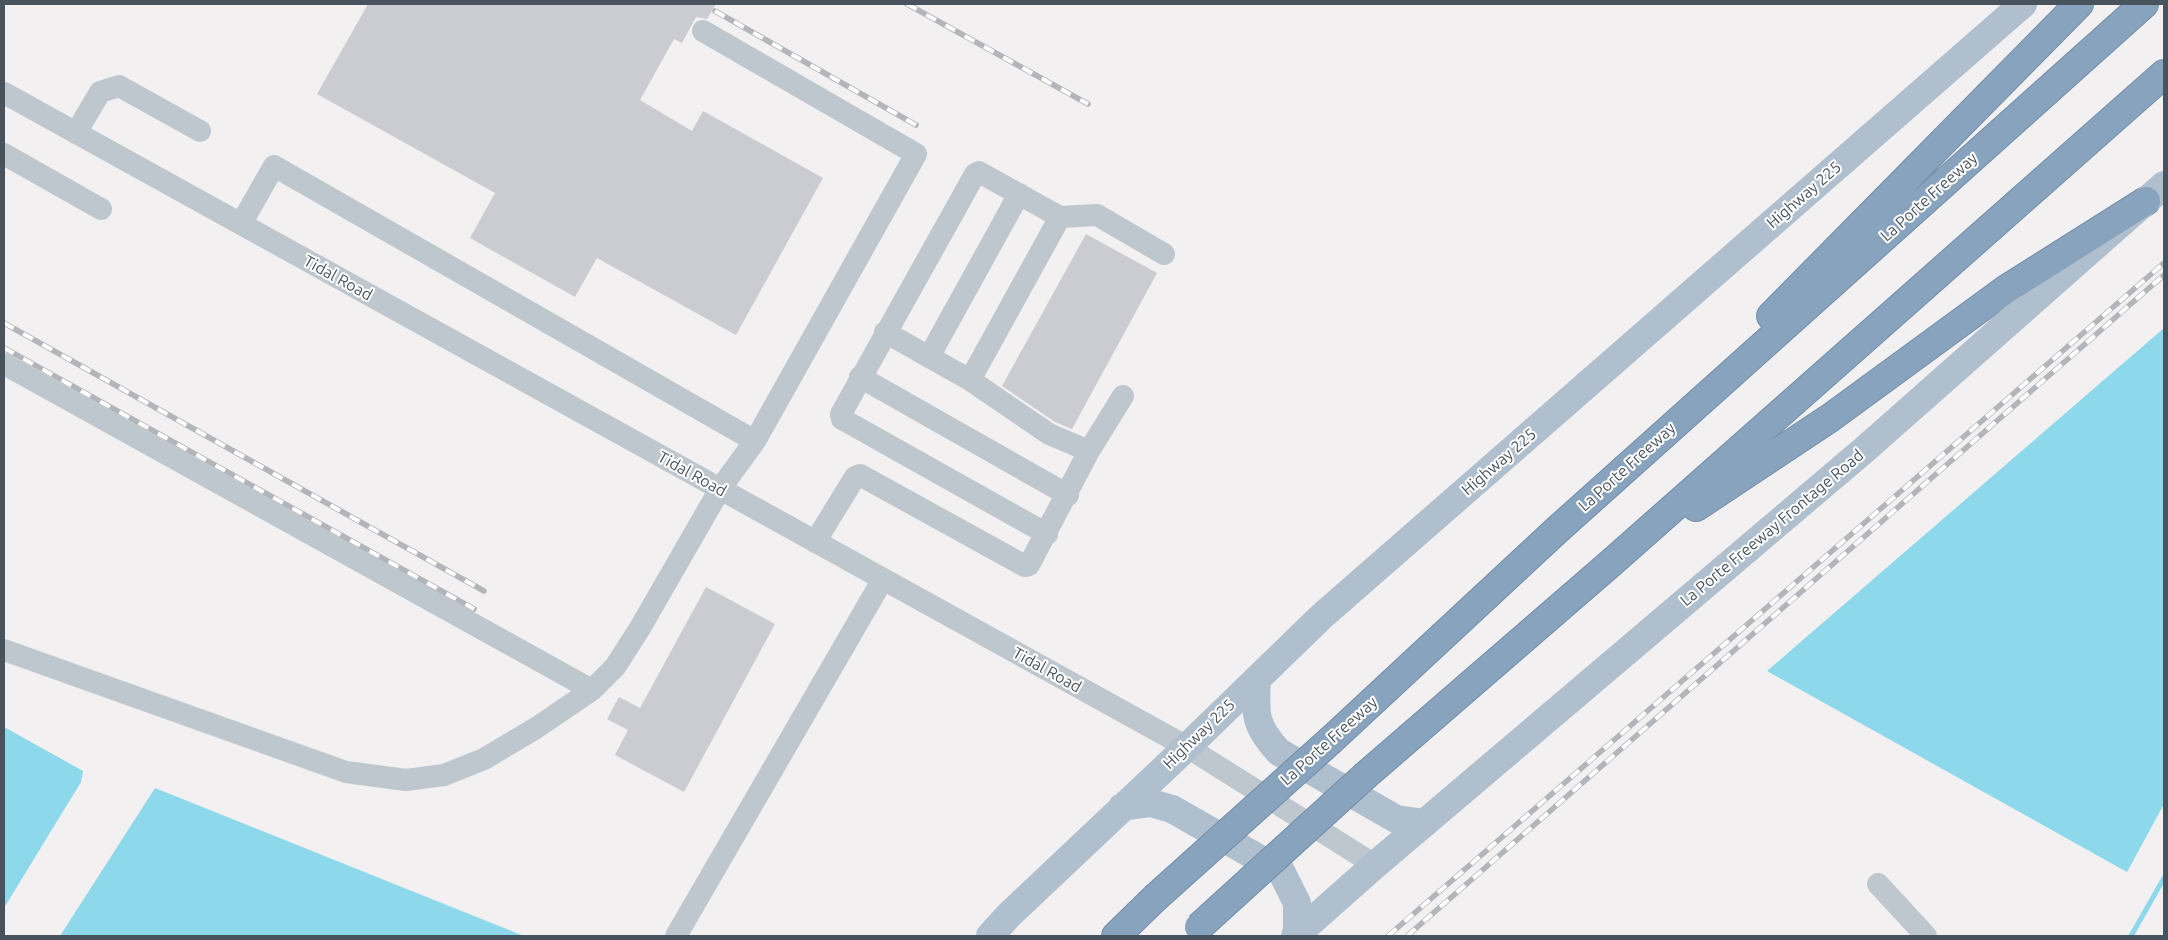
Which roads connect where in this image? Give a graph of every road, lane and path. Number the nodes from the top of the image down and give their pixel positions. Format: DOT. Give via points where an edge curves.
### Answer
graph roads {
  1 [pos="2023,4"];
  2 [pos="2079,4"];
  3 [pos="2144,4"];
  4 [pos="703,31"];
  5 [pos="2164,74"];
  6 [pos="4,93"];
  7 [pos="200,131"];
  8 [pos="76,133"];
  9 [pos="4,154"];
  10 [pos="2155,193"];
  11 [pos="1018,194"];
  12 [pos="101,209"];
  13 [pos="1060,218"];
  14 [pos="240,224"];
  15 [pos="1164,254"];
  16 [pos="885,332"];
  17 [pos="929,357"];
  18 [pos="4,364"];
  19 [pos="860,378"];
  20 [pos="970,380"];
  21 [pos="1123,396"];
  22 [pos="755,441"];
  23 [pos="1089,451"];
  24 [pos="720,489"];
  25 [pos="1068,495"];
  26 [pos="1558,530"];
  27 [pos="1047,534"];
  28 [pos="815,542"];
  29 [pos="1611,563"];
  30 [pos="883,579"];
  31 [pos="4,650"];
  32 [pos="1256,679"];
  33 [pos="592,690"];
  34 [pos="1187,747"];
  35 [pos="1122,807"];
  36 [pos="1425,823"];
  37 [pos="1375,865"];
  38 [pos="1878,884"];
  39 [pos="1194,932"];
  40 [pos="1296,935"];
  41 [pos="676,936"];
  42 [pos="990,936"];
  43 [pos="1116,936"];
  44 [pos="1926,936"];
  1 -- 32 [label="main road, Highway 225" via="1322,616"];
  2 -- 26 [label="highway"];
  3 -- 26 [label="highway, La Porte Freeway"];
  4 -- 22 [label="street" via="916,154"];
  5 -- 29 [label="highway"];
  6 -- 8 [label="street, Tidal Road"];
  7 -- 8 [label="street" via="119,86 100,92"];
  8 -- 14 [label="street, Tidal Road"];
  9 -- 12 [label="street"];
  10 -- 29 [label="highway" via="2006,290 1830,418"];
  10 -- 36 [label="main road, La Porte Freeway Frontage Road" via="1856,457"];
  11 -- 13 [label="street"];
  11 -- 16 [label="street" via="979,172 974,174"];
  11 -- 17 [label="street"];
  13 -- 15 [label="street" via="1097,215"];
  13 -- 20 [label="street"];
  14 -- 22 [label="street" via="274,166"];
  14 -- 24 [label="street, Tidal Road"];
  16 -- 17 [label="street"];
  16 -- 19 [label="street"];
  17 -- 20 [label="street"];
  18 -- 33 [label="street"];
  19 -- 25 [label="street"];
  19 -- 27 [label="street" via="841,414 842,419"];
  20 -- 23 [label="street" via="1049,434"];
  21 -- 23 [label="street"];
  22 -- 24 [label="street"];
  23 -- 25 [label="street"];
  24 -- 28 [label="street, Tidal Road"];
  24 -- 33 [label="street" via="615,667"];
  25 -- 27 [label="street"];
  26 -- 43 [label="highway, La Porte Freeway, bridge"];
  27 -- 28 [label="street" via="1030,565 1025,566 860,475 855,476"];
  28 -- 30 [label="street, Tidal Road"];
  29 -- 39 [label="highway, bridge" via="1366,775"];
  30 -- 34 [label="street, Tidal Road"];
  30 -- 41 [label="street"];
  31 -- 33 [label="street" via="346,772 406,780 444,775 484,759"];
  32 -- 34 [label="main road, Highway 225"];
  32 -- 36 [label="main road" via="1255,714 1265,736 1279,752 1396,819"];
  34 -- 35 [label="main road, Highway 225"];
  34 -- 37 [label="street, Tidal Road"];
  35 -- 40 [label="main road" via="1152,803 1172,809 1281,872 1297,903"];
  35 -- 42 [label="main road, Highway 225"];
  36 -- 37 [label="main road, La Porte Freeway Frontage Road"];
  37 -- 40 [label="main road"];
  38 -- 44 [label="street"];
}
